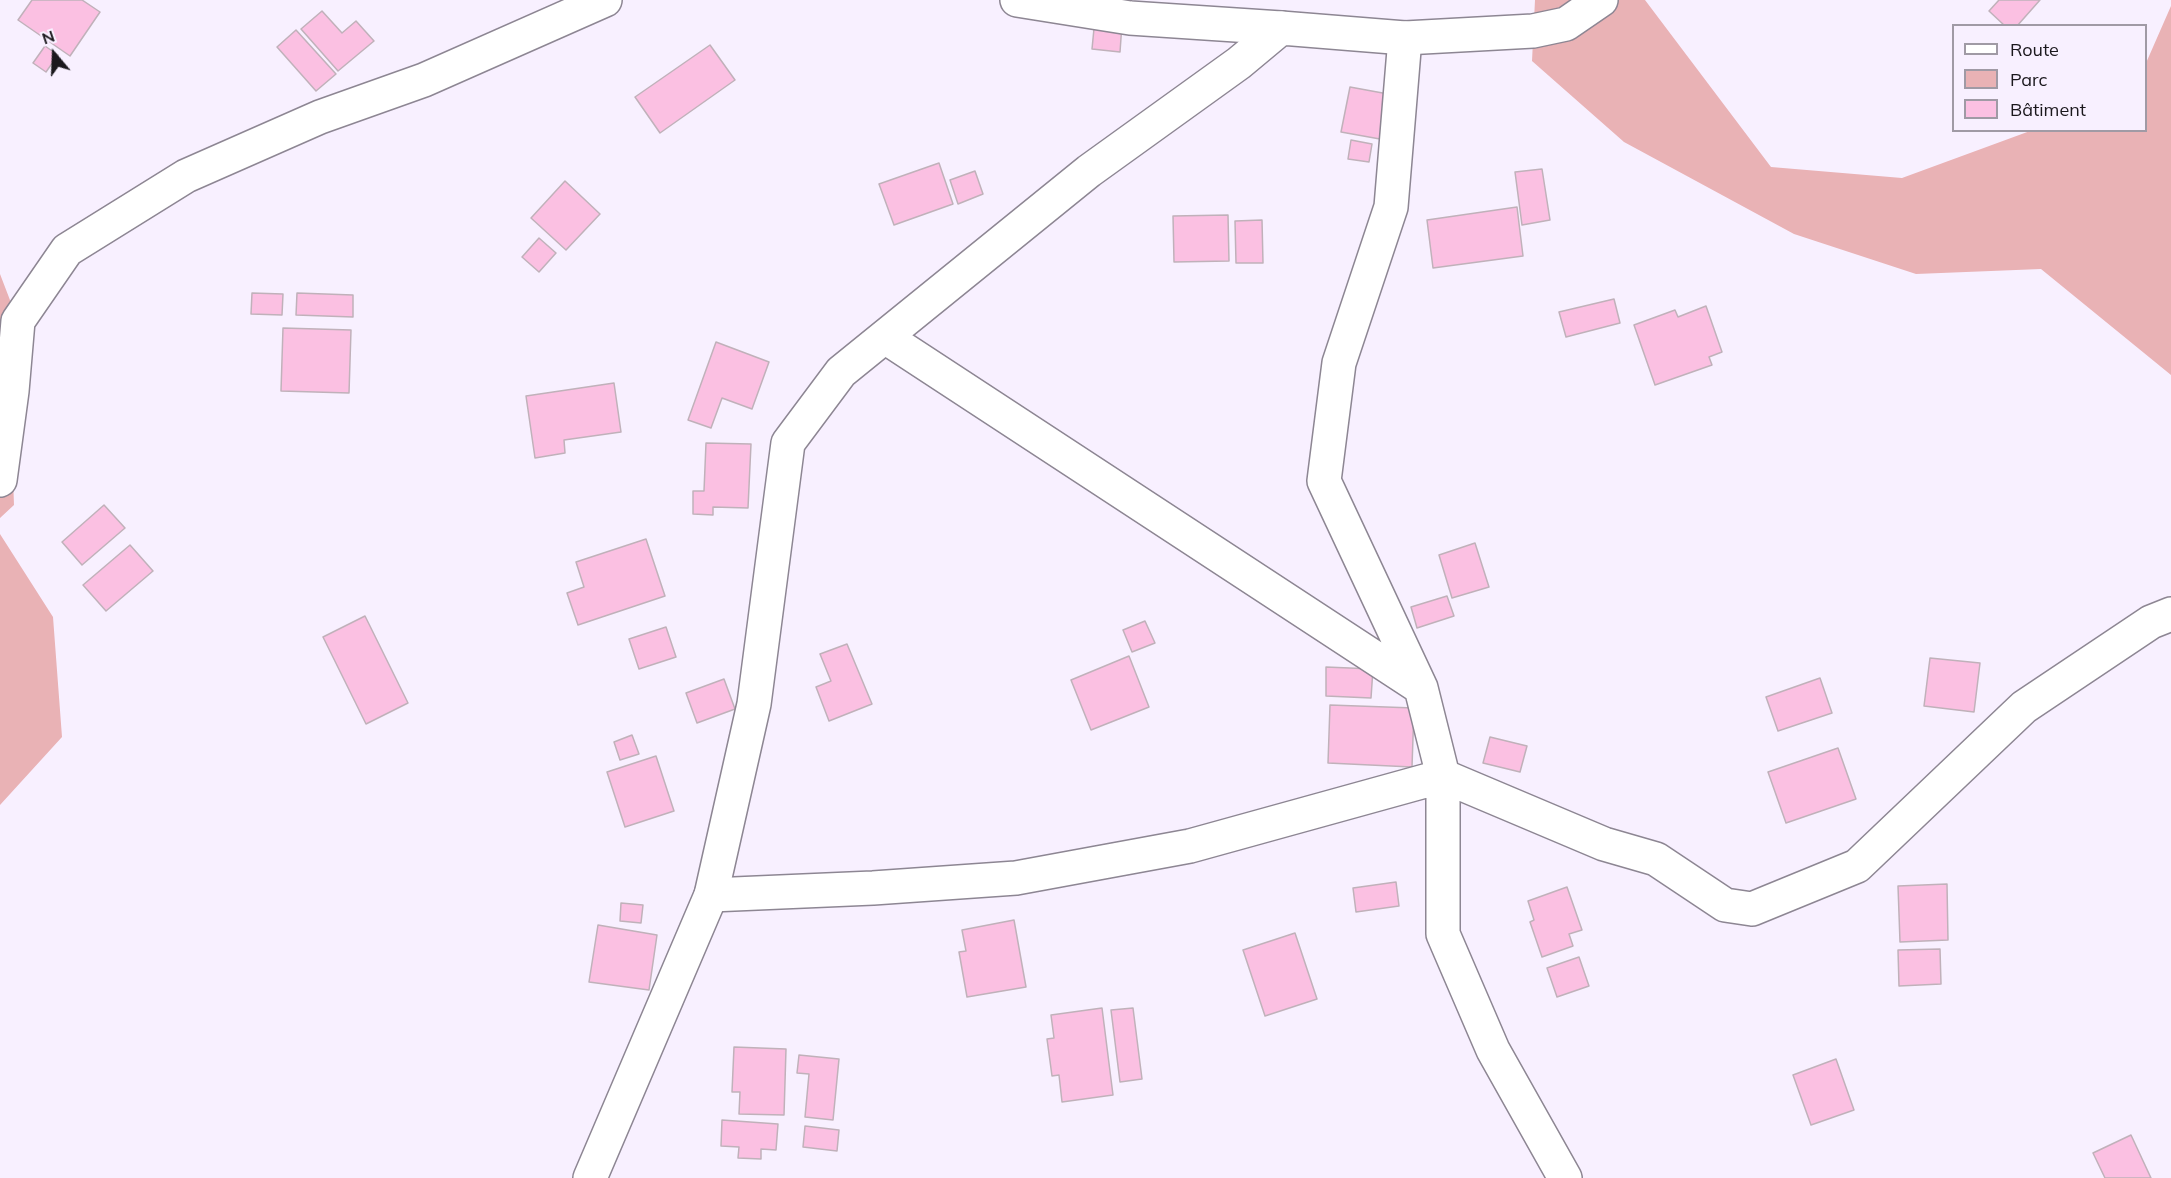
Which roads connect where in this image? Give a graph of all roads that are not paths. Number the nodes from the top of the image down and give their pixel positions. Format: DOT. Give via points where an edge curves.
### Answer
graph roads {
  1 [pos="605,0"];
  2 [pos="1017,0"];
  3 [pos="1600,0"];
  4 [pos="1281,28"];
  5 [pos="1405,38"];
  6 [pos="885,337"];
  7 [pos="0,480"];
  8 [pos="2171,614"];
  9 [pos="1421,688"];
  10 [pos="1443,776"];
  11 [pos="711,895"];
  12 [pos="1561,1174"];
  13 [pos="590,1178"];
  1 -- 7 [label="street" via="434,76 320,117 186,176 67,250 18,321"];
  2 -- 4 [label="street" via="1130,18"];
  3 -- 5 [label="street" via="1566,24 1533,31"];
  4 -- 5 [label="street"];
  4 -- 6 [label="street" via="1089,171"];
  5 -- 9 [label="street" via="1391,207 1339,363 1324,481"];
  6 -- 9 [label="street"];
  6 -- 11 [label="street" via="841,372 788,443 754,704"];
  8 -- 10 [label="street" via="2151,622 2024,707 1857,866 1752,909 1725,905 1656,859 1604,844"];
  9 -- 10 [label="street"];
  10 -- 11 [label="street" via="1190,846 1016,878"];
  10 -- 12 [label="street" via="1443,934 1493,1050"];
  11 -- 13 [label="street"];
}
